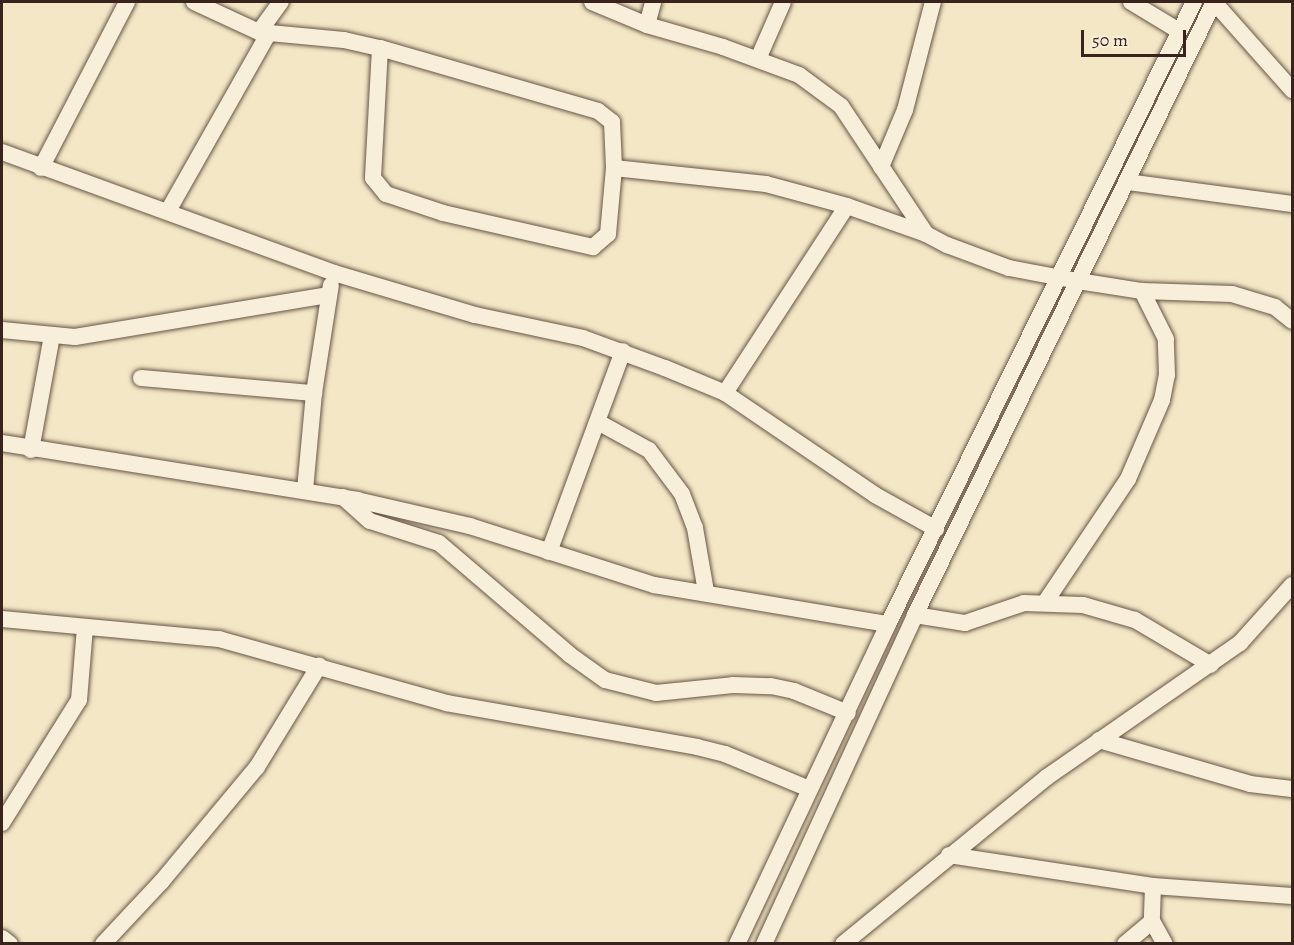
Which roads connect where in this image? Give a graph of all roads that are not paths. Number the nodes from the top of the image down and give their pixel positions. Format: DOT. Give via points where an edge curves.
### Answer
graph roads {
  1 [pos="127,2"];
  2 [pos="194,2"];
  3 [pos="281,2"];
  4 [pos="592,2"];
  5 [pos="653,2"];
  6 [pos="783,2"];
  7 [pos="933,2"];
  8 [pos="1131,2"];
  9 [pos="1194,2"];
  10 [pos="1214,2"];
  11 [pos="647,25"];
  12 [pos="1179,31"];
  13 [pos="264,33"];
  14 [pos="380,48"];
  15 [pos="758,59"];
  16 [pos="1293,90"];
  17 [pos="2,152"];
  18 [pos="880,167"];
  19 [pos="41,168"];
  20 [pos="614,168"];
  21 [pos="1127,182"];
  22 [pos="1293,204"];
  23 [pos="847,206"];
  24 [pos="168,211"];
  25 [pos="926,234"];
  26 [pos="334,273"];
  27 [pos="1060,275"];
  28 [pos="1078,281"];
  29 [pos="1142,291"];
  30 [pos="328,295"];
  31 [pos="1293,321"];
  32 [pos="2,330"];
  33 [pos="52,336"];
  34 [pos="622,351"];
  35 [pos="141,378"];
  36 [pos="314,393"];
  37 [pos="725,393"];
  38 [pos="598,422"];
  39 [pos="2,443"];
  40 [pos="31,450"];
  41 [pos="306,490"];
  42 [pos="343,497"];
  43 [pos="936,529"];
  44 [pos="549,552"];
  45 [pos="1293,585"];
  46 [pos="706,592"];
  47 [pos="1046,601"];
  48 [pos="915,615"];
  49 [pos="2,619"];
  50 [pos="888,624"];
  51 [pos="85,627"];
  52 [pos="1211,665"];
  53 [pos="319,666"];
  54 [pos="846,717"];
  55 [pos="863,729"];
  56 [pos="1099,740"];
  57 [pos="809,789"];
  58 [pos="1293,789"];
  59 [pos="2,823"];
  60 [pos="949,855"];
  61 [pos="1153,886"];
  62 [pos="1293,896"];
  63 [pos="1152,921"];
  64 [pos="2,939"];
  65 [pos="10,944"];
  66 [pos="103,944"];
  67 [pos="736,944"];
  68 [pos="764,944"];
  69 [pos="843,944"];
  70 [pos="1125,944"];
  71 [pos="1165,944"];
  1 -- 19 [label="street"];
  2 -- 13 [label="street"];
  3 -- 13 [label="street"];
  4 -- 11 [label="street"];
  5 -- 11 [label="street"];
  6 -- 15 [label="street"];
  7 -- 18 [label="street" via="905,110"];
  8 -- 12 [label="street"];
  9 -- 12 [label="street"];
  10 -- 16 [label="street"];
  10 -- 21 [label="street"];
  11 -- 15 [label="street"];
  12 -- 27 [label="street"];
  13 -- 14 [label="street" via="344,40"];
  13 -- 24 [label="street"];
  14 -- 20 [label="street" via="598,111 612,122"];
  14 -- 20 [label="street" via="373,178 386,194 443,213 593,248 608,234"];
  15 -- 18 [label="street" via="799,75 841,106"];
  17 -- 19 [label="street"];
  18 -- 25 [label="street"];
  19 -- 24 [label="street"];
  20 -- 23 [label="street" via="737,178"];
  21 -- 22 [label="street"];
  21 -- 28 [label="street"];
  23 -- 25 [label="street"];
  23 -- 37 [label="street"];
  24 -- 26 [label="street"];
  25 -- 27 [label="street" via="1009,268"];
  26 -- 30 [label="street"];
  26 -- 34 [label="street" via="434,304"];
  27 -- 28 [label="street"];
  27 -- 43 [label="street"];
  28 -- 29 [label="street"];
  28 -- 48 [label="street"];
  29 -- 31 [label="street" via="1232,294 1275,308"];
  29 -- 47 [label="street" via="1166,339 1167,375 1162,400 1128,479"];
  30 -- 33 [label="street" via="118,332"];
  30 -- 36 [label="street"];
  32 -- 33 [label="street"];
  33 -- 40 [label="street"];
  34 -- 37 [label="street"];
  34 -- 38 [label="street"];
  35 -- 36 [label="street"];
  36 -- 41 [label="street"];
  37 -- 43 [label="street" via="875,495"];
  38 -- 44 [label="street"];
  38 -- 46 [label="street" via="636,440 667,470 696,528"];
  39 -- 40 [label="street"];
  40 -- 41 [label="street"];
  41 -- 42 [label="street"];
  42 -- 44 [label="street" via="470,526"];
  42 -- 54 [label="street" via="370,521 439,543 604,680 656,693 733,685 771,686 794,691"];
  43 -- 50 [label="street"];
  44 -- 46 [label="street" via="654,585"];
  45 -- 52 [label="street" via="1240,643"];
  46 -- 50 [label="street"];
  47 -- 48 [label="street" via="1008,606 965,623"];
  47 -- 52 [label="street" via="1083,605 1136,620"];
  48 -- 55 [label="street"];
  49 -- 51 [label="street"];
  50 -- 54 [label="street"];
  51 -- 53 [label="street" via="219,639"];
  51 -- 59 [label="street" via="79,700"];
  52 -- 56 [label="street"];
  53 -- 57 [label="street" via="446,703 725,754"];
  53 -- 66 [label="street" via="257,766 162,881"];
  54 -- 55 [label="street"];
  54 -- 57 [label="street"];
  55 -- 68 [label="street"];
  56 -- 58 [label="street" via="1250,784"];
  56 -- 60 [label="street"];
  57 -- 67 [label="street"];
  60 -- 61 [label="street"];
  60 -- 69 [label="street"];
  61 -- 62 [label="street"];
  61 -- 63 [label="street"];
  63 -- 70 [label="street"];
  63 -- 71 [label="street"];
  64 -- 65 [label="street"];
}
